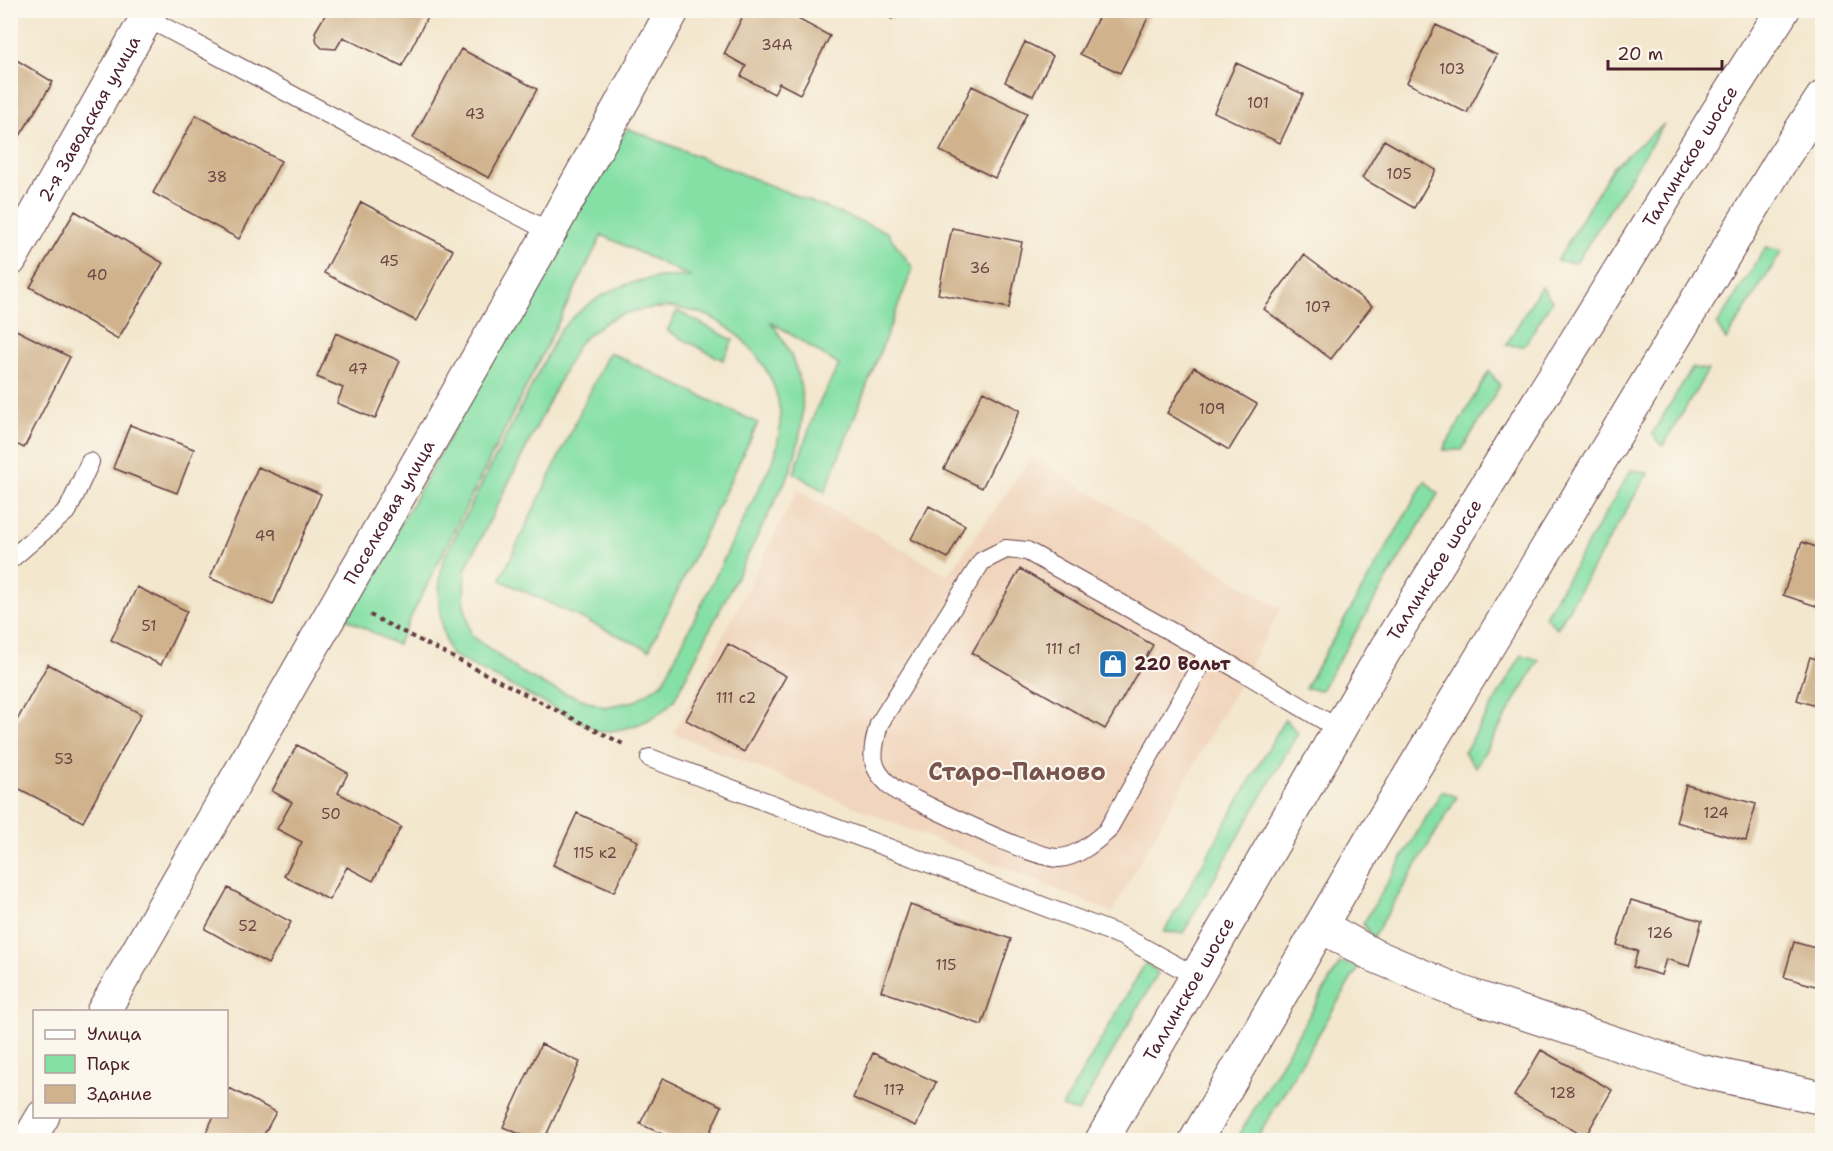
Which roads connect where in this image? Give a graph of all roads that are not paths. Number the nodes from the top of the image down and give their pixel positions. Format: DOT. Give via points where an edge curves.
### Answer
graph roads {
  1 [pos="673,10"];
  2 [pos="1783,10"];
  3 [pos="149,14"];
  4 [pos="1822,98"];
  5 [pos="550,232"];
  6 [pos="10,260"];
  7 [pos="90,462"];
  8 [pos="10,560"];
  9 [pos="1208,652"];
  10 [pos="1340,730"];
  11 [pos="650,758"];
  12 [pos="1321,926"];
  13 [pos="1197,977"];
  14 [pos="104,1010"];
  15 [pos="1822,1098"];
  16 [pos="42,1118"];
  17 [pos="29,1140"];
  18 [pos="1102,1140"];
  19 [pos="1196,1140"];
  1 -- 5 [label="main road, Поселковая улица"];
  2 -- 10 [label="main road, Таллинское шоссе" via="1391,640"];
  3 -- 5 [label="lane"];
  3 -- 6 [label="main road, 2-я Заводская улица"];
  4 -- 12 [label="main road"];
  5 -- 14 [label="main road, Поселковая улица"];
  7 -- 8 [label="lane" via="68,510"];
  9 -- 9 [label="lane" via="1027,551 1006,549 982,561 879,724 871,752 879,778 897,791 1032,852 1059,858 1085,848 1107,831"];
  9 -- 10 [label="lane"];
  10 -- 13 [label="main road, Таллинское шоссе"];
  11 -- 13 [label="lane" via="1122,936"];
  12 -- 15 [label="main road" via="1372,955 1460,992 1696,1070"];
  12 -- 19 [label="main road"];
  13 -- 18 [label="main road, Таллинское шоссе"];
  16 -- 17 [label="main road"];
}
